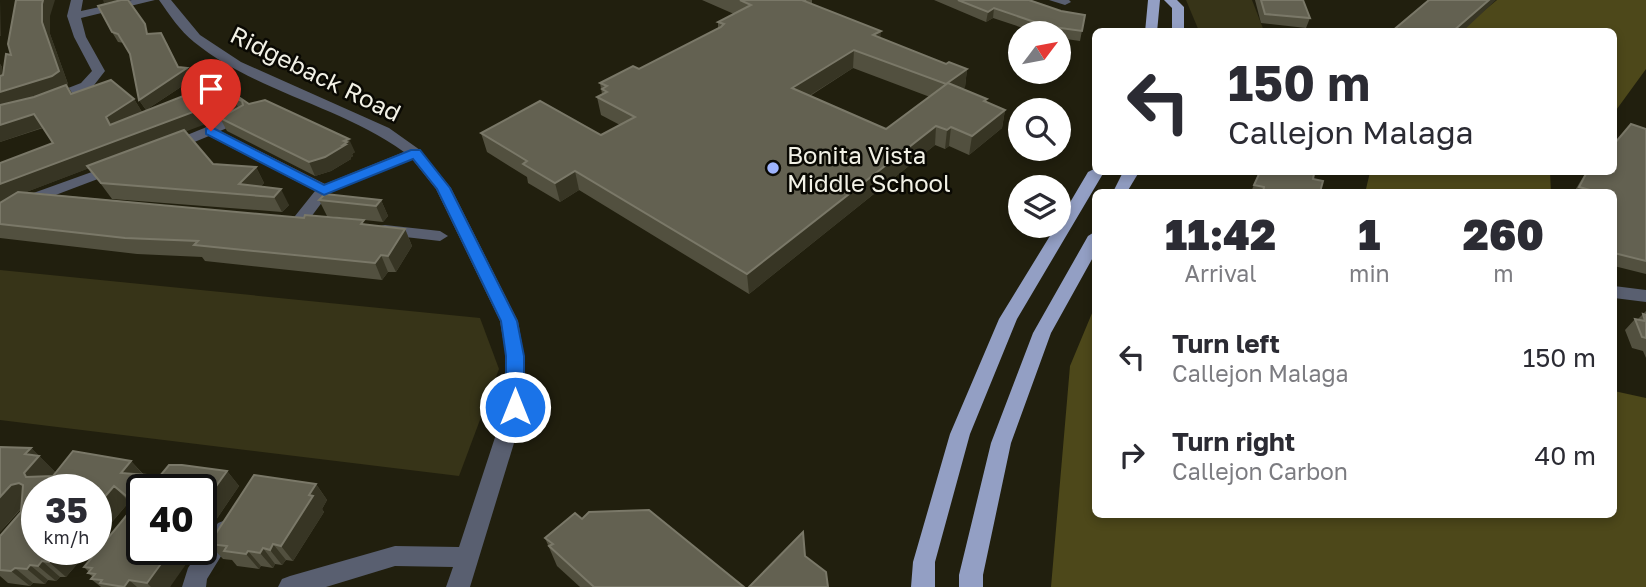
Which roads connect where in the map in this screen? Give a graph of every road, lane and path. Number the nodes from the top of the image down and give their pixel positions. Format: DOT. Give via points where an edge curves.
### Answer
graph roads {
  1 [pos="77,0"];
  2 [pos="149,0"];
  3 [pos="164,0"];
  4 [pos="1154,0"];
  5 [pos="1170,0"];
  6 [pos="73,16"];
  7 [pos="1151,28"];
  8 [pos="1178,28"];
  9 [pos="36,104"];
  10 [pos="241,117"];
  11 [pos="211,131"];
  12 [pos="159,151"];
  13 [pos="415,153"];
  14 [pos="133,161"];
  15 [pos="1094,175"];
  16 [pos="324,190"];
  17 [pos="29,200"];
  18 [pos="70,203"];
  19 [pos="0,211"];
  20 [pos="299,221"];
  21 [pos="365,228"];
  22 [pos="440,236"];
  23 [pos="1092,243"];
  24 [pos="1617,292"];
  25 [pos="1646,296"];
  26 [pos="239,510"];
  27 [pos="467,558"];
  28 [pos="194,587"];
  29 [pos="289,587"];
  30 [pos="458,587"];
  31 [pos="923,587"];
  32 [pos="971,587"];
  1 -- 6 [label="street"];
  2 -- 6 [label="street"];
  3 -- 13 [label="street, Ridgeback Road" via="195,38 236,65 384,131"];
  4 -- 7 [label="main road"];
  5 -- 8 [label="main road" via="1178,7"];
  6 -- 9 [label="street" via="99,71 86,86"];
  10 -- 11 [label="street"];
  11 -- 12 [label="street"];
  11 -- 16 [label="street"];
  13 -- 16 [label="street"];
  13 -- 27 [label="street, Ridgeback Road" via="443,188 509,321 515,356 515,407"];
  14 -- 17 [label="street"];
  15 -- 31 [label="main road" via="1007,319 960,434 924,562"];
  16 -- 20 [label="street"];
  17 -- 18 [label="street"];
  17 -- 19 [label="street"];
  21 -- 22 [label="street"];
  23 -- 32 [label="main road" via="1042,333 1001,443"];
  24 -- 25 [label="street"];
  26 -- 28 [label="street" via="196,576"];
  27 -- 29 [label="street" via="395,556"];
  27 -- 30 [label="street, Ridgeback Road"];
}
